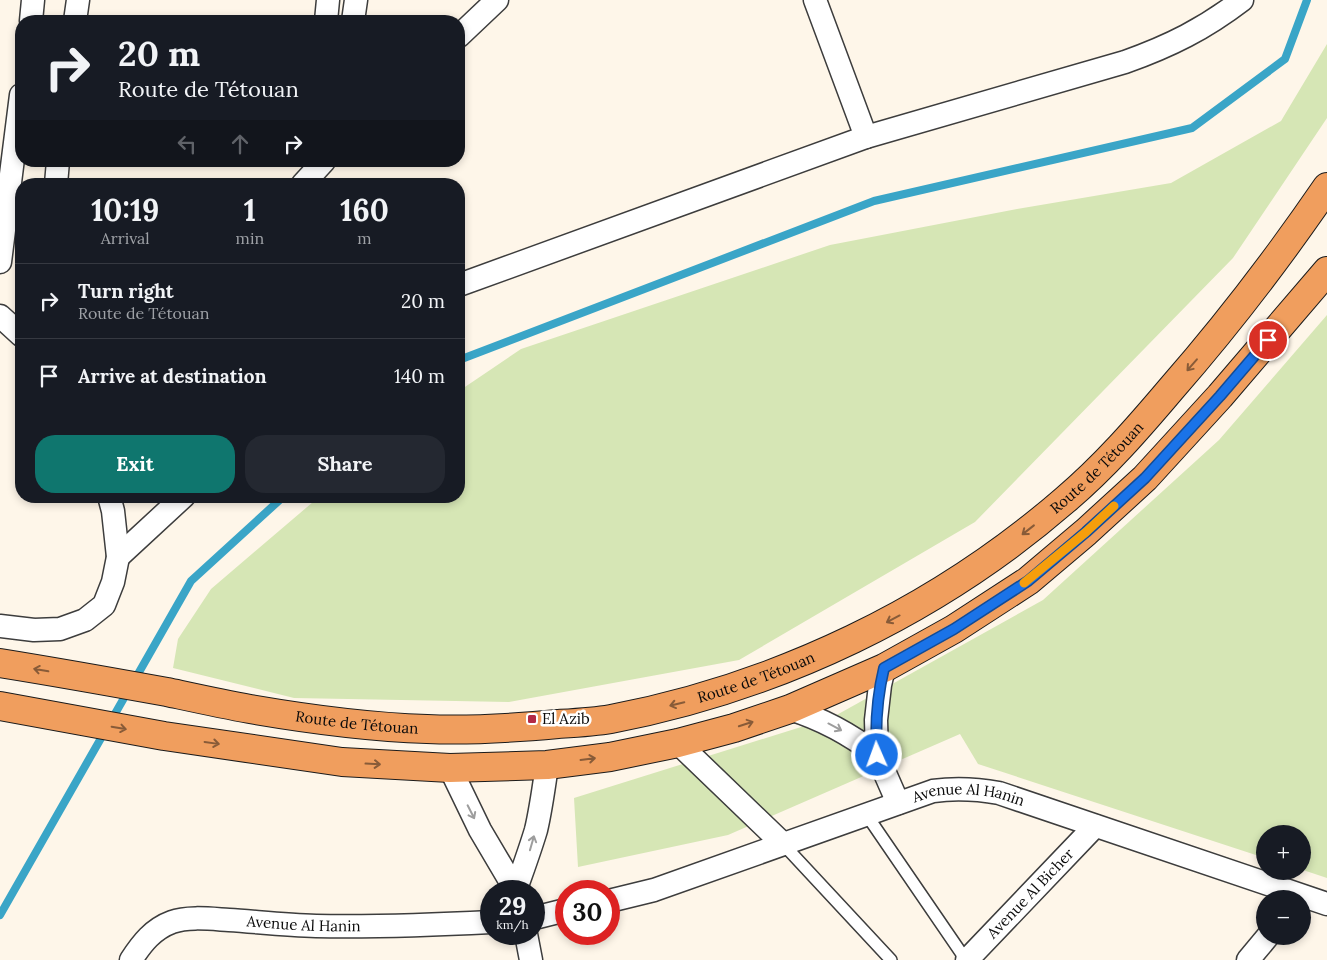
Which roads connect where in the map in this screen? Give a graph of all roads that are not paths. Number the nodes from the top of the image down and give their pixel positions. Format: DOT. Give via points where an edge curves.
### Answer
graph roads {
  1 [pos="33,0"];
  2 [pos="78,0"];
  3 [pos="328,0"];
  4 [pos="356,0"];
  5 [pos="815,0"];
  6 [pos="1242,0"];
  7 [pos="495,1"];
  8 [pos="32,15"];
  9 [pos="76,15"];
  10 [pos="327,15"];
  11 [pos="354,15"];
  12 [pos="465,30"];
  13 [pos="866,136"];
  14 [pos="15,143"];
  15 [pos="317,167"];
  16 [pos="305,178"];
  17 [pos="1327,187"];
  18 [pos="1327,218"];
  19 [pos="1327,251"];
  20 [pos="0,262"];
  21 [pos="1327,271"];
  22 [pos="465,283"];
  23 [pos="0,316"];
  24 [pos="15,330"];
  25 [pos="1209,345"];
  26 [pos="1220,396"];
  27 [pos="111,503"];
  28 [pos="176,503"];
  29 [pos="118,557"];
  30 [pos="0,626"];
  31 [pos="0,662"];
  32 [pos="884,668"];
  33 [pos="0,706"];
  34 [pos="790,709"];
  35 [pos="678,743"];
  36 [pos="877,755"];
  37 [pos="547,764"];
  38 [pos="450,768"];
  39 [pos="898,803"];
  40 [pos="866,814"];
  41 [pos="1095,826"];
  42 [pos="783,844"];
  43 [pos="510,880"];
  44 [pos="520,880"];
  45 [pos="1282,890"];
  46 [pos="620,898"];
  47 [pos="1311,900"];
  48 [pos="1327,904"];
  49 [pos="480,923"];
  50 [pos="528,945"];
  51 [pos="1260,945"];
  52 [pos="131,960"];
  53 [pos="531,960"];
  54 [pos="891,960"];
  55 [pos="966,960"];
  56 [pos="1248,960"];
  1 -- 8 [label="street"];
  2 -- 9 [label="street"];
  3 -- 10 [label="street"];
  4 -- 11 [label="street"];
  5 -- 13 [label="street"];
  6 -- 13 [label="street" via="1223,15 1160,50"];
  7 -- 12 [label="street"];
  13 -- 22 [label="street"];
  14 -- 20 [label="street"];
  15 -- 16 [label="street"];
  17 -- 25 [label="highway, Route de Tétouan" via="1299,229"];
  18 -- 25 [label="highway" via="1254,302"];
  19 -- 26 [label="highway"];
  21 -- 26 [label="highway"];
  23 -- 24 [label="street"];
  25 -- 31 [label="highway, Route de Tétouan, one-way" via="1128,439 1066,500 995,555 923,603 849,642 760,678 683,703 607,720 515,728 427,729 323,721"];
  26 -- 32 [label="highway" via="1145,478 1028,581 954,629"];
  27 -- 29 [label="street"];
  28 -- 29 [label="street"];
  29 -- 30 [label="street" via="104,605 85,620 43,630"];
  32 -- 34 [label="highway"];
  32 -- 36 [label="street" via="876,720"];
  33 -- 38 [label="highway, one-way" via="164,736 342,762"];
  35 -- 34 [label="highway, one-way"];
  34 -- 36 [label="street, one-way" via="844,732"];
  37 -- 35 [label="highway, one-way" via="610,757"];
  35 -- 42 [label="street"];
  36 -- 39 [label="street"];
  37 -- 38 [label="highway"];
  44 -- 37 [label="street, one-way" via="536,828"];
  38 -- 43 [label="street, one-way" via="480,830"];
  39 -- 40 [label="street, Avenue Al Hanin"];
  39 -- 41 [label="street, Avenue Al Hanin" via="933,791 965,788 999,794"];
  40 -- 42 [label="street, Avenue Al Hanin"];
  40 -- 55 [label="lane"];
  41 -- 45 [label="street, Avenue Al Hanin"];
  41 -- 55 [label="street, Avenue Al Bicher"];
  42 -- 46 [label="street, Avenue Al Hanin" via="654,890"];
  42 -- 54 [label="lane"];
  47 -- 48 [label="street, Avenue Al Hanin"];
  49 -- 52 [label="street, Avenue Al Hanin" via="316,926 193,919 173,922 157,930"];
  50 -- 53 [label="street"];
  51 -- 56 [label="street"];
}
